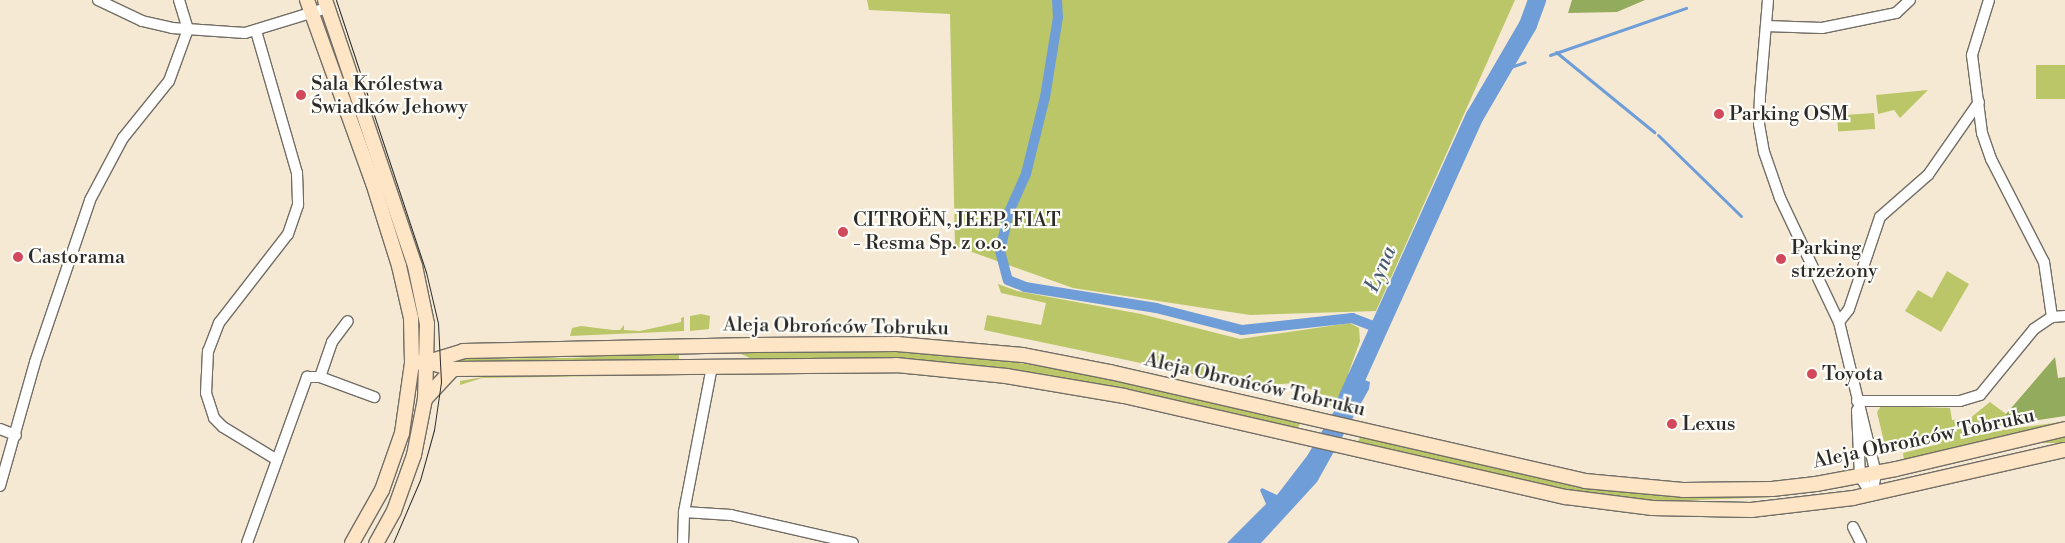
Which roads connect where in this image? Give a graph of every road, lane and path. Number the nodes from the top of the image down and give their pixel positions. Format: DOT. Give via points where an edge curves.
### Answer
graph roads {
  1 [pos="98,0"];
  2 [pos="179,0"];
  3 [pos="1768,0"];
  4 [pos="1910,0"];
  5 [pos="1989,0"];
  6 [pos="326,4"];
  7 [pos="309,6"];
  8 [pos="1766,26"];
  9 [pos="188,29"];
  10 [pos="256,31"];
  11 [pos="1979,102"];
  12 [pos="1962,130"];
  13 [pos="1982,133"];
  14 [pos="2065,316"];
  15 [pos="2052,317"];
  16 [pos="348,322"];
  17 [pos="1839,322"];
  18 [pos="412,362"];
  19 [pos="428,362"];
  20 [pos="712,366"];
  21 [pos="453,369"];
  22 [pos="320,377"];
  23 [pos="374,397"];
  24 [pos="425,399"];
  25 [pos="1857,401"];
  26 [pos="0,429"];
  27 [pos="2065,429"];
  28 [pos="16,435"];
  29 [pos="2065,450"];
  30 [pos="2034,457"];
  31 [pos="2065,458"];
  32 [pos="277,460"];
  33 [pos="1876,474"];
  34 [pos="1860,477"];
  35 [pos="0,486"];
  36 [pos="1872,495"];
  37 [pos="684,512"];
  38 [pos="1853,527"];
  39 [pos="247,543"];
  40 [pos="352,543"];
  41 [pos="376,543"];
  42 [pos="683,543"];
  43 [pos="853,543"];
  44 [pos="1861,543"];
  1 -- 9 [label="street" via="142,21"];
  2 -- 9 [label="street"];
  3 -- 8 [label="street"];
  4 -- 8 [label="street" via="1896,13 1822,28"];
  5 -- 11 [label="street" via="1972,55"];
  6 -- 7 [label="street"];
  6 -- 19 [label="main road" via="415,266 427,324"];
  7 -- 10 [label="street" via="288,21"];
  7 -- 18 [label="main road" via="374,183 399,266 408,303"];
  8 -- 17 [label="street" via="1759,124 1767,165"];
  9 -- 10 [label="street"];
  9 -- 28 [label="street" via="169,81 123,138 90,200 35,362"];
  10 -- 32 [label="street" via="296,173 298,205 288,234 219,323 208,351 206,393 214,418 223,427"];
  11 -- 12 [label="street"];
  11 -- 13 [label="street"];
  12 -- 13 [label="street"];
  12 -- 17 [label="street" via="1928,175 1880,217 1849,309"];
  13 -- 15 [label="street" via="1991,159 2044,262"];
  14 -- 15 [label="street"];
  15 -- 25 [label="street" via="2020,344 1980,395 1960,401"];
  16 -- 22 [label="street" via="332,342"];
  17 -- 25 [label="street"];
  18 -- 19 [label="main road, Aleja Obrońców Tobruku"];
  18 -- 40 [label="main road" via="409,400 397,451 382,490"];
  19 -- 21 [label="main road, Aleja Obrońców Tobruku"];
  19 -- 24 [label="main road"];
  19 -- 34 [label="main road, Aleja Obrońców Tobruku" via="463,351 897,344 1023,355 1576,479 1633,487 1772,489"];
  20 -- 21 [label="main road, Aleja Obrońców Tobruku"];
  20 -- 36 [label="main road, Aleja Obrońców Tobruku" via="896,365 1006,376 1124,396 1566,497 1620,506 1752,510"];
  20 -- 37 [label="street"];
  21 -- 24 [label="main road"];
  22 -- 23 [label="street" via="363,396"];
  22 -- 32 [label="street" via="307,377"];
  24 -- 41 [label="main road" via="414,455 403,488"];
  25 -- 33 [label="street"];
  25 -- 34 [label="street"];
  26 -- 28 [label="street"];
  27 -- 33 [label="main road, Aleja Obrońców Tobruku"];
  28 -- 35 [label="street"];
  29 -- 30 [label="main road, Aleja Obrońców Tobruku"];
  30 -- 31 [label="street, Aleja Obrońców Tobruku"];
  30 -- 36 [label="main road, Aleja Obrońców Tobruku"];
  32 -- 39 [label="street"];
  33 -- 34 [label="main road, Aleja Obrońców Tobruku"];
  33 -- 36 [label="street"];
  34 -- 36 [label="street"];
  37 -- 42 [label="street"];
  37 -- 43 [label="street" via="731,515"];
  38 -- 44 [label="street"];
}
